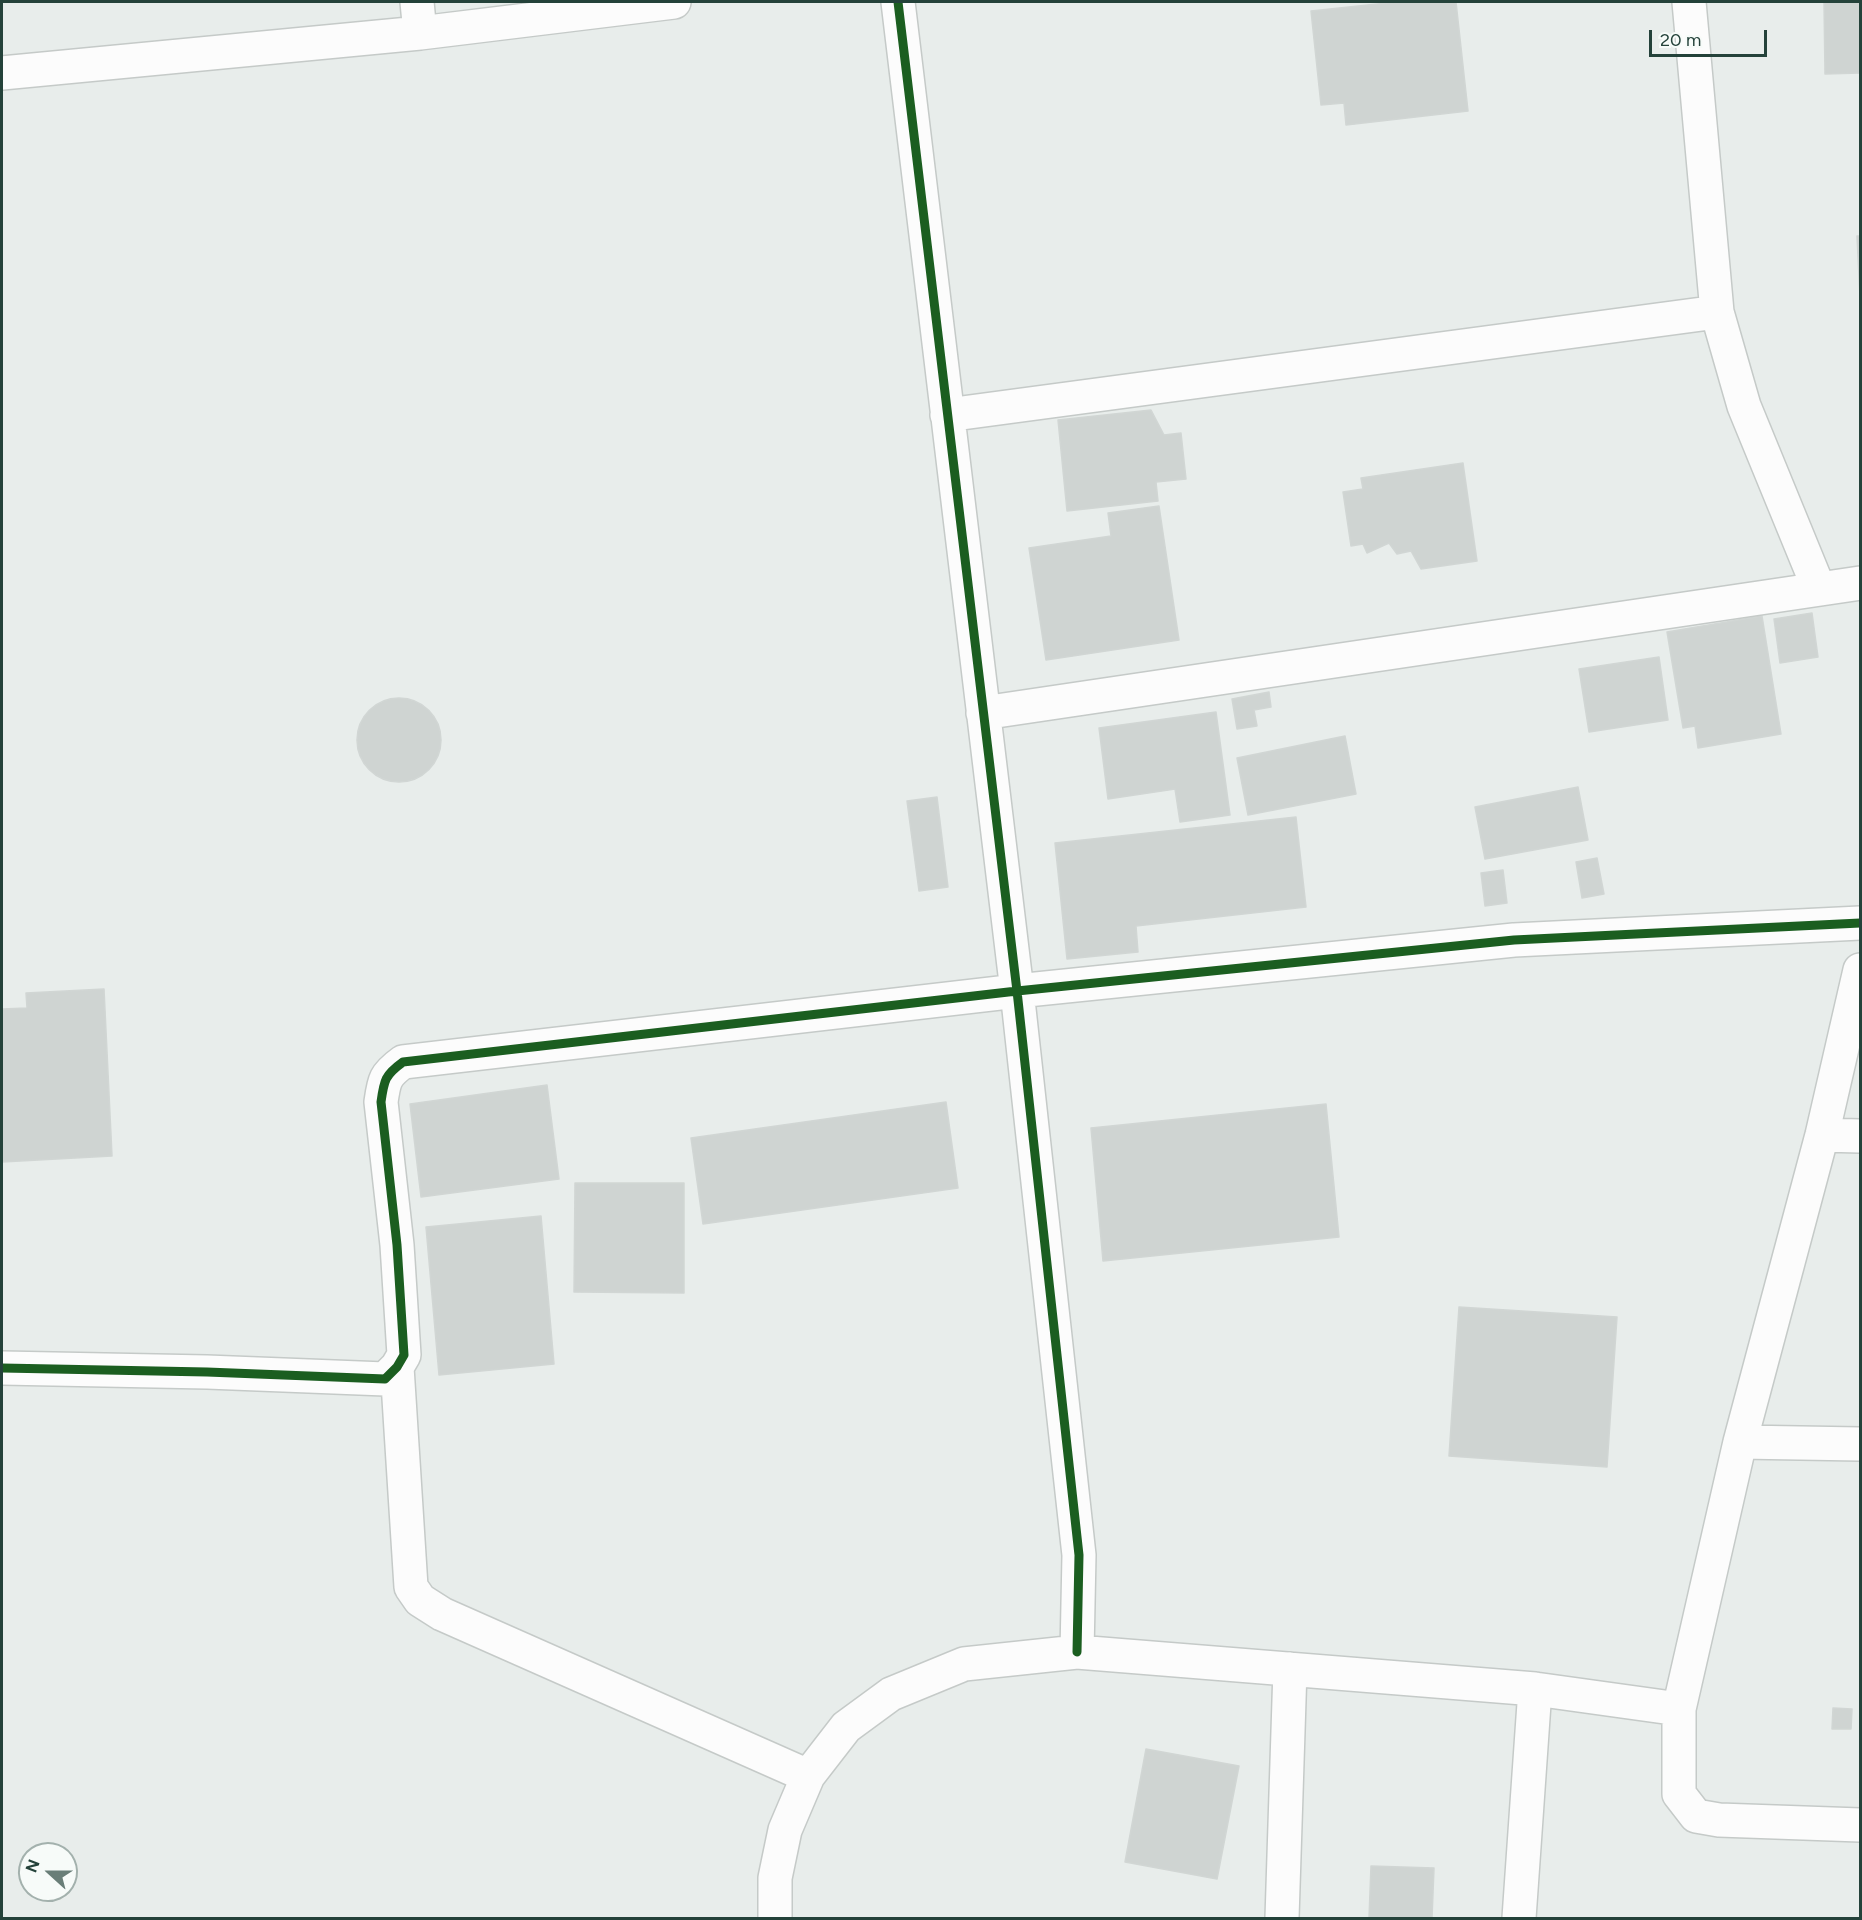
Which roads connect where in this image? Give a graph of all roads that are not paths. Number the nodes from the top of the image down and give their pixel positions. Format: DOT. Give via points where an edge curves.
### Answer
graph roads {
  1 [pos="674,2"];
  2 [pos="898,2"];
  3 [pos="1689,2"];
  4 [pos="419,17"];
  5 [pos="2,74"];
  6 [pos="1717,312"];
  7 [pos="947,415"];
  8 [pos="1860,583"];
  9 [pos="1819,589"];
  10 [pos="983,713"];
  11 [pos="1860,923"];
  12 [pos="1860,970"];
  13 [pos="1017,991"];
  14 [pos="1822,1135"];
  15 [pos="1860,1136"];
  16 [pos="397,1367"];
  17 [pos="2,1368"];
  18 [pos="1740,1442"];
  19 [pos="1860,1444"];
  20 [pos="1077,1652"];
  21 [pos="1290,1669"];
  22 [pos="1535,1689"];
  23 [pos="1679,1709"];
  24 [pos="808,1776"];
  25 [pos="1860,1825"];
  26 [pos="774,1918"];
  27 [pos="1282,1918"];
  28 [pos="1519,1918"];
  1 -- 4 [label="street"];
  2 -- 7 [label="street"];
  3 -- 6 [label="street"];
  4 -- 5 [label="street"];
  6 -- 7 [label="street"];
  6 -- 9 [label="street" via="1744,406"];
  7 -- 10 [label="street"];
  8 -- 9 [label="street"];
  9 -- 10 [label="street"];
  10 -- 13 [label="street"];
  11 -- 13 [label="street" via="1514,940"];
  12 -- 14 [label="street"];
  13 -- 16 [label="street" via="403,1062 389,1072 381,1102 404,1355"];
  13 -- 20 [label="street" via="1079,1555"];
  14 -- 15 [label="street"];
  14 -- 18 [label="street"];
  16 -- 17 [label="street" via="385,1379"];
  16 -- 24 [label="street" via="411,1587 420,1600 442,1614"];
  18 -- 19 [label="street"];
  18 -- 23 [label="street"];
  20 -- 21 [label="street"];
  20 -- 24 [label="street" via="964,1664 891,1694 846,1727"];
  21 -- 22 [label="street"];
  21 -- 27 [label="street"];
  22 -- 23 [label="street"];
  22 -- 28 [label="street"];
  23 -- 25 [label="street" via="1680,1794 1696,1816"];
  24 -- 26 [label="street" via="785,1830 775,1878"];
}
